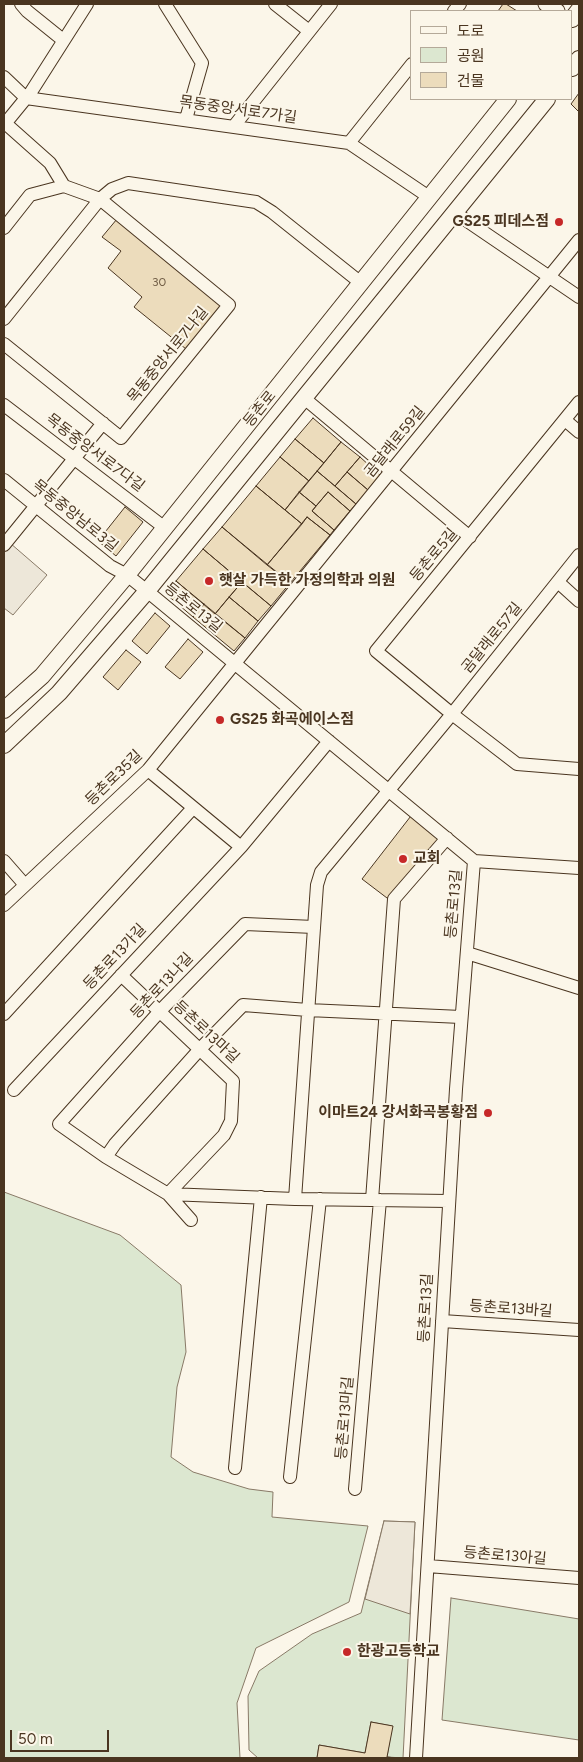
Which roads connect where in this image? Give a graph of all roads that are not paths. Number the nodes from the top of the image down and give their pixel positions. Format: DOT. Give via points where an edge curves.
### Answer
graph roads {
  1 [pos="21,4"];
  2 [pos="86,4"];
  3 [pos="165,4"];
  4 [pos="276,4"];
  5 [pos="332,4"];
  6 [pos="309,31"];
  7 [pos="63,40"];
  8 [pos="410,67"];
  9 [pos="4,77"];
  10 [pos="26,98"];
  11 [pos="507,100"];
  12 [pos="546,100"];
  13 [pos="186,119"];
  14 [pos="5,124"];
  15 [pos="234,126"];
  16 [pos="349,143"];
  17 [pos="64,186"];
  18 [pos="429,197"];
  19 [pos="100,199"];
  20 [pos="454,212"];
  21 [pos="4,228"];
  22 [pos="579,240"];
  23 [pos="550,276"];
  24 [pos="361,283"];
  25 [pos="579,297"];
  26 [pos="4,319"];
  27 [pos="4,344"];
  28 [pos="304,398"];
  29 [pos="579,402"];
  30 [pos="4,405"];
  31 [pos="565,420"];
  32 [pos="102,423"];
  33 [pos="579,432"];
  34 [pos="75,458"];
  35 [pos="392,472"];
  36 [pos="4,480"];
  37 [pos="36,506"];
  38 [pos="165,528"];
  39 [pos="470,537"];
  40 [pos="4,546"];
  41 [pos="579,555"];
  42 [pos="127,575"];
  43 [pos="558,582"];
  44 [pos="147,591"];
  45 [pos="579,601"];
  46 [pos="235,664"];
  47 [pos="4,710"];
  48 [pos="452,714"];
  49 [pos="329,741"];
  50 [pos="4,745"];
  51 [pos="579,769"];
  52 [pos="148,770"];
  53 [pos="388,790"];
  54 [pos="193,808"];
  55 [pos="447,838"];
  56 [pos="241,847"];
  57 [pos="474,861"];
  58 [pos="4,862"];
  59 [pos="579,868"];
  60 [pos="25,885"];
  61 [pos="4,905"];
  62 [pos="314,927"];
  63 [pos="467,953"];
  64 [pos="121,974"];
  65 [pos="579,988"];
  66 [pos="308,1010"];
  67 [pos="160,1011"];
  68 [pos="385,1013"];
  69 [pos="4,1014"];
  70 [pos="461,1017"];
  71 [pos="200,1049"];
  72 [pos="14,1090"];
  73 [pos="106,1157"];
  74 [pos="168,1194"];
  75 [pos="261,1198"];
  76 [pos="295,1199"];
  77 [pos="320,1199"];
  78 [pos="376,1200"];
  79 [pos="449,1201"];
  80 [pos="191,1220"];
  81 [pos="442,1321"];
  82 [pos="579,1330"];
  83 [pos="235,1468"];
  84 [pos="290,1477"];
  85 [pos="355,1489"];
  86 [pos="428,1566"];
  87 [pos="579,1578"];
  88 [pos="416,1758"];
  1 -- 7 [label="street"];
  2 -- 7 [label="street"];
  3 -- 13 [label="street" via="202,63"];
  4 -- 6 [label="street"];
  5 -- 6 [label="street"];
  6 -- 15 [label="street"];
  7 -- 10 [label="street"];
  8 -- 16 [label="street"];
  9 -- 10 [label="street"];
  10 -- 13 [label="street, 목동중앙서로7가길"];
  10 -- 14 [label="street"];
  11 -- 18 [label="main road, 등촌로"];
  12 -- 20 [label="main road, 등촌로"];
  13 -- 15 [label="street, 목동중앙서로7가길"];
  14 -- 17 [label="street" via="50,163"];
  15 -- 16 [label="street, 목동중앙서로7가길"];
  16 -- 18 [label="street, 목동중앙서로7가길"];
  17 -- 19 [label="street, 목동중앙서로7나길"];
  17 -- 21 [label="street" via="30,195"];
  18 -- 24 [label="main road, 등촌로"];
  19 -- 24 [label="street" via="128,182 256,202"];
  19 -- 26 [label="street"];
  19 -- 32 [label="street, 목동중앙서로7나길" via="229,306 121,438"];
  20 -- 23 [label="street"];
  20 -- 28 [label="main road, 등촌로"];
  22 -- 23 [label="street, 곰달래로59길"];
  23 -- 25 [label="street"];
  23 -- 35 [label="street, 곰달래로59길"];
  24 -- 38 [label="main road, 등촌로"];
  27 -- 32 [label="street, 목동중앙서로7나길"];
  28 -- 35 [label="street"];
  28 -- 44 [label="main road, 등촌로"];
  29 -- 31 [label="street, 등촌로5길"];
  30 -- 34 [label="street, 목동중앙서로7다길"];
  31 -- 33 [label="street"];
  31 -- 39 [label="street, 등촌로5길"];
  32 -- 34 [label="street"];
  34 -- 37 [label="street"];
  34 -- 38 [label="street, 목동중앙서로7다길"];
  35 -- 39 [label="street"];
  35 -- 46 [label="street, 곰달래로59길"];
  36 -- 37 [label="street, 목동중앙남로3길"];
  37 -- 40 [label="street"];
  37 -- 42 [label="street, 목동중앙남로3길" via="110,566"];
  38 -- 42 [label="main road, 등촌로"];
  39 -- 48 [label="street, 등촌로5길" via="376,651"];
  41 -- 43 [label="street, 곰달래로57길"];
  42 -- 44 [label="street, 등촌로13길"];
  42 -- 47 [label="main road, 등촌로" via="42,676"];
  43 -- 45 [label="street"];
  43 -- 48 [label="street, 곰달래로57길"];
  44 -- 46 [label="street, 등촌로13길"];
  44 -- 50 [label="main road, 등촌로" via="58,693"];
  46 -- 49 [label="street, 등촌로13길"];
  46 -- 52 [label="street, 등촌로35길"];
  48 -- 51 [label="street" via="516,764"];
  48 -- 53 [label="street, 곰달래로57길"];
  49 -- 53 [label="street, 등촌로13길"];
  49 -- 56 [label="street, 등촌로13가길"];
  52 -- 54 [label="street"];
  52 -- 60 [label="street, 등촌로35길"];
  53 -- 55 [label="street, 등촌로13길"];
  53 -- 62 [label="street" via="321,872"];
  54 -- 56 [label="street"];
  54 -- 69 [label="street"];
  55 -- 57 [label="street, 등촌로13길"];
  55 -- 68 [label="street, 등촌로13길" via="394,899"];
  56 -- 64 [label="street, 등촌로13가길"];
  57 -- 59 [label="street, 등촌로13길"];
  57 -- 63 [label="street, 등촌로13길"];
  58 -- 60 [label="street"];
  60 -- 61 [label="street, 등촌로35길"];
  62 -- 66 [label="street"];
  62 -- 67 [label="street, 등촌로13나길" via="245,924"];
  63 -- 65 [label="street"];
  63 -- 70 [label="street, 등촌로13길"];
  64 -- 67 [label="street, 등촌로13마길"];
  64 -- 72 [label="street, 등촌로13가길"];
  66 -- 68 [label="street"];
  66 -- 71 [label="street" via="243,1005"];
  66 -- 76 [label="street"];
  67 -- 71 [label="street, 등촌로13마길"];
  67 -- 73 [label="street, 등촌로13나길" via="59,1124"];
  68 -- 70 [label="street"];
  68 -- 78 [label="street, 등촌로13길"];
  70 -- 79 [label="street, 등촌로13길"];
  71 -- 73 [label="street"];
  71 -- 74 [label="street, 등촌로13마길" via="233,1081 231,1121 224,1135"];
  73 -- 74 [label="street"];
  74 -- 75 [label="street"];
  74 -- 80 [label="street"];
  75 -- 76 [label="street"];
  75 -- 83 [label="street"];
  76 -- 77 [label="street"];
  77 -- 78 [label="street"];
  77 -- 84 [label="street"];
  78 -- 79 [label="street"];
  78 -- 85 [label="street, 등촌로13마길"];
  79 -- 81 [label="street, 등촌로13길"];
  81 -- 82 [label="street, 등촌로13바길"];
  81 -- 86 [label="street, 등촌로13길"];
  86 -- 87 [label="street, 등촌로13아길"];
  86 -- 88 [label="street, 등촌로13길"];
}
